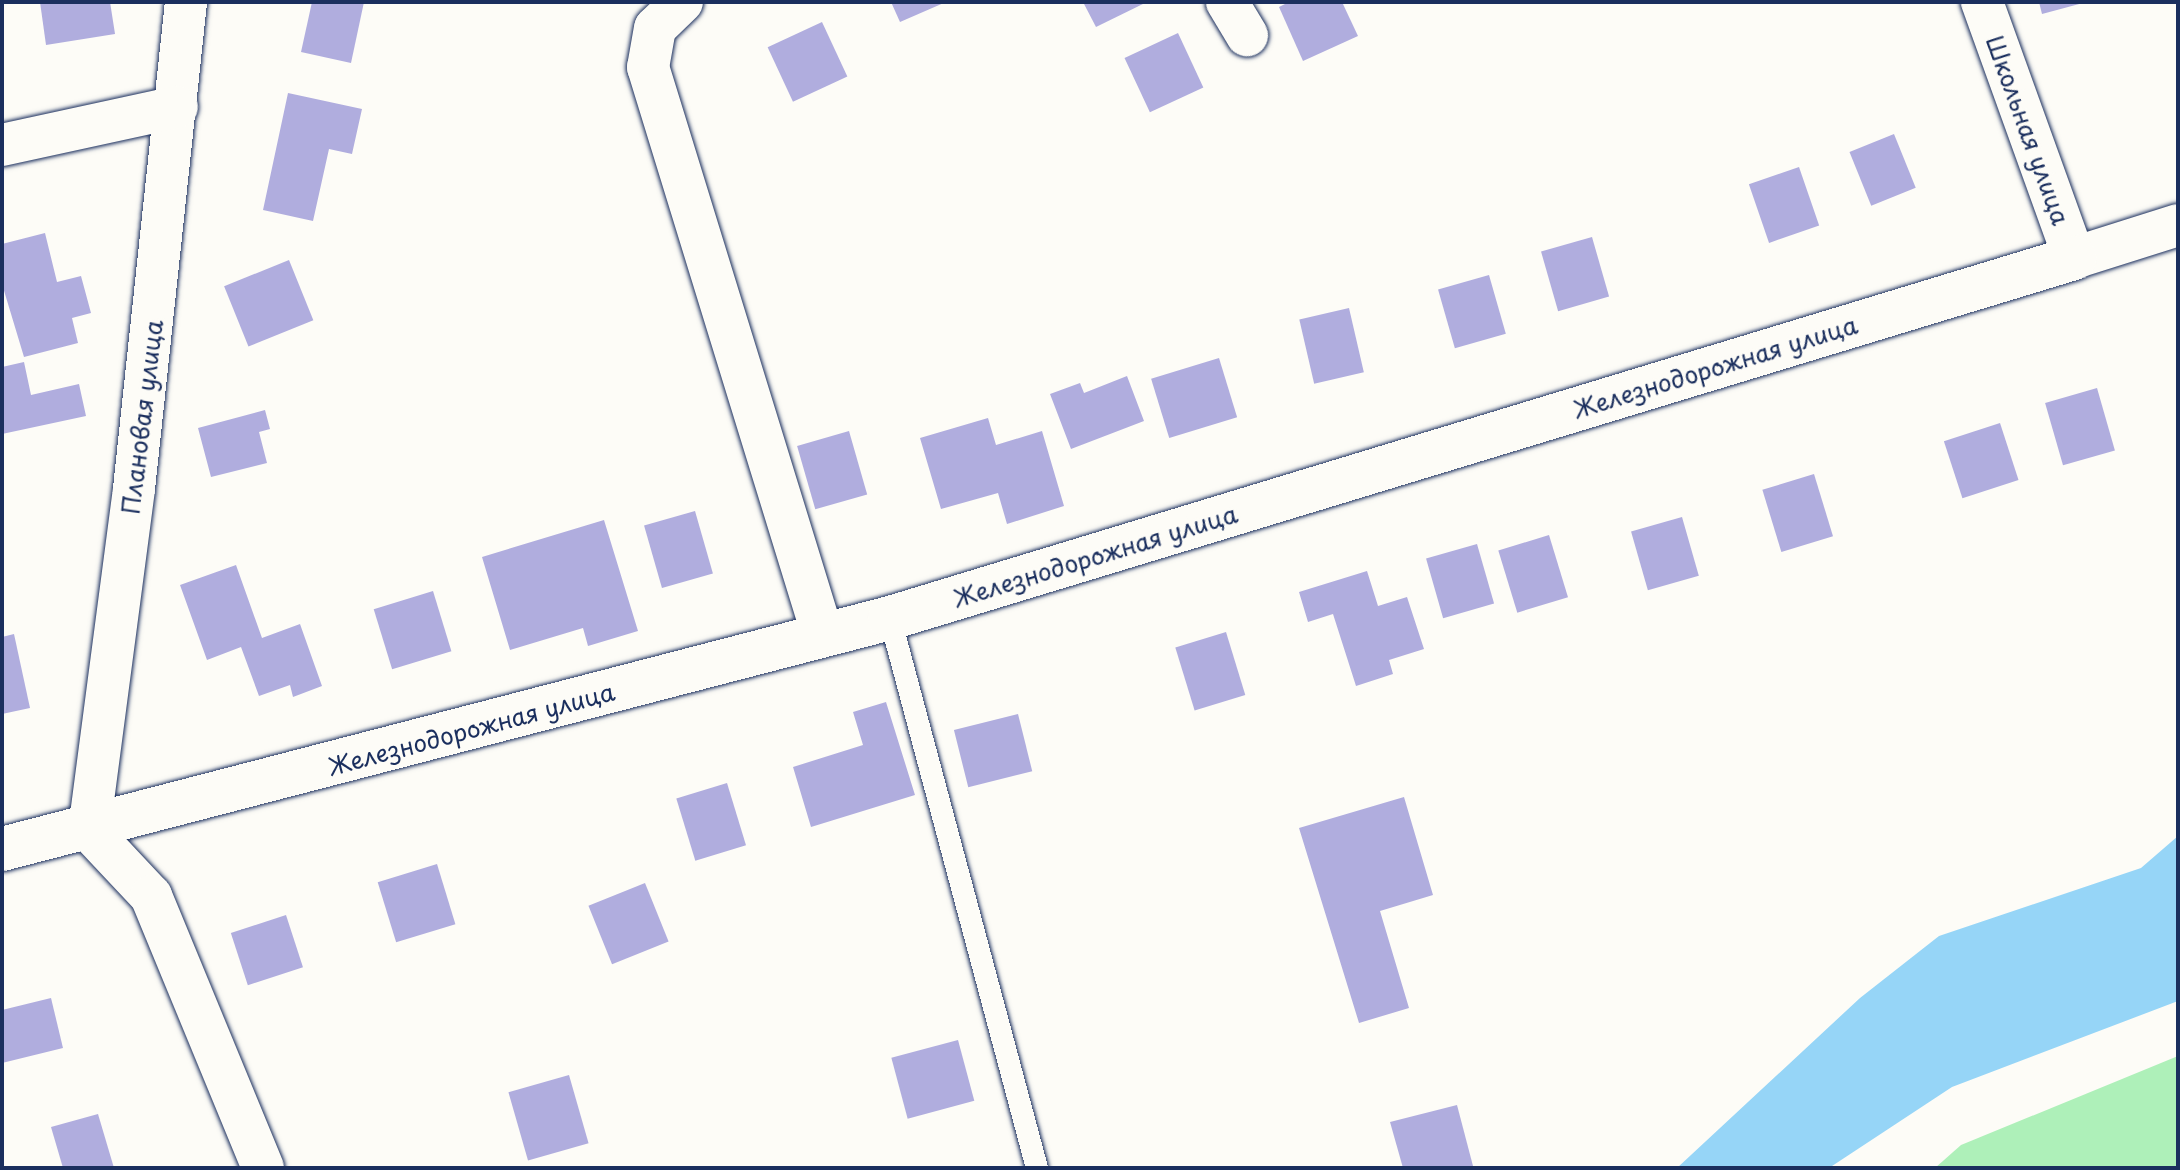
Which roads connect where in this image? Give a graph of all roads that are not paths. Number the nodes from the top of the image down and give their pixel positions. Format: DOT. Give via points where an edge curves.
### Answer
graph roads {
  1 [pos="186,2"];
  2 [pos="682,2"];
  3 [pos="1982,2"];
  4 [pos="177,107"];
  5 [pos="2,145"];
  6 [pos="2178,225"];
  7 [pos="2074,258"];
  8 [pos="890,618"];
  9 [pos="823,636"];
  10 [pos="89,830"];
  11 [pos="2,849"];
  12 [pos="263,1168"];
  13 [pos="1037,1168"];
  1 -- 4 [label="street, Плановая улица"];
  2 -- 9 [label="street" via="655,28 648,67"];
  3 -- 7 [label="street, Школьная улица"];
  4 -- 5 [label="street"];
  4 -- 10 [label="street, Плановая улица"];
  6 -- 7 [label="street, Железнодорожная улица"];
  7 -- 8 [label="street, Железнодорожная улица"];
  8 -- 9 [label="street, Железнодорожная улица"];
  8 -- 13 [label="lane"];
  9 -- 10 [label="street, Железнодорожная улица"];
  10 -- 11 [label="street, Железнодорожная улица"];
  10 -- 12 [label="street" via="151,896"];
}
